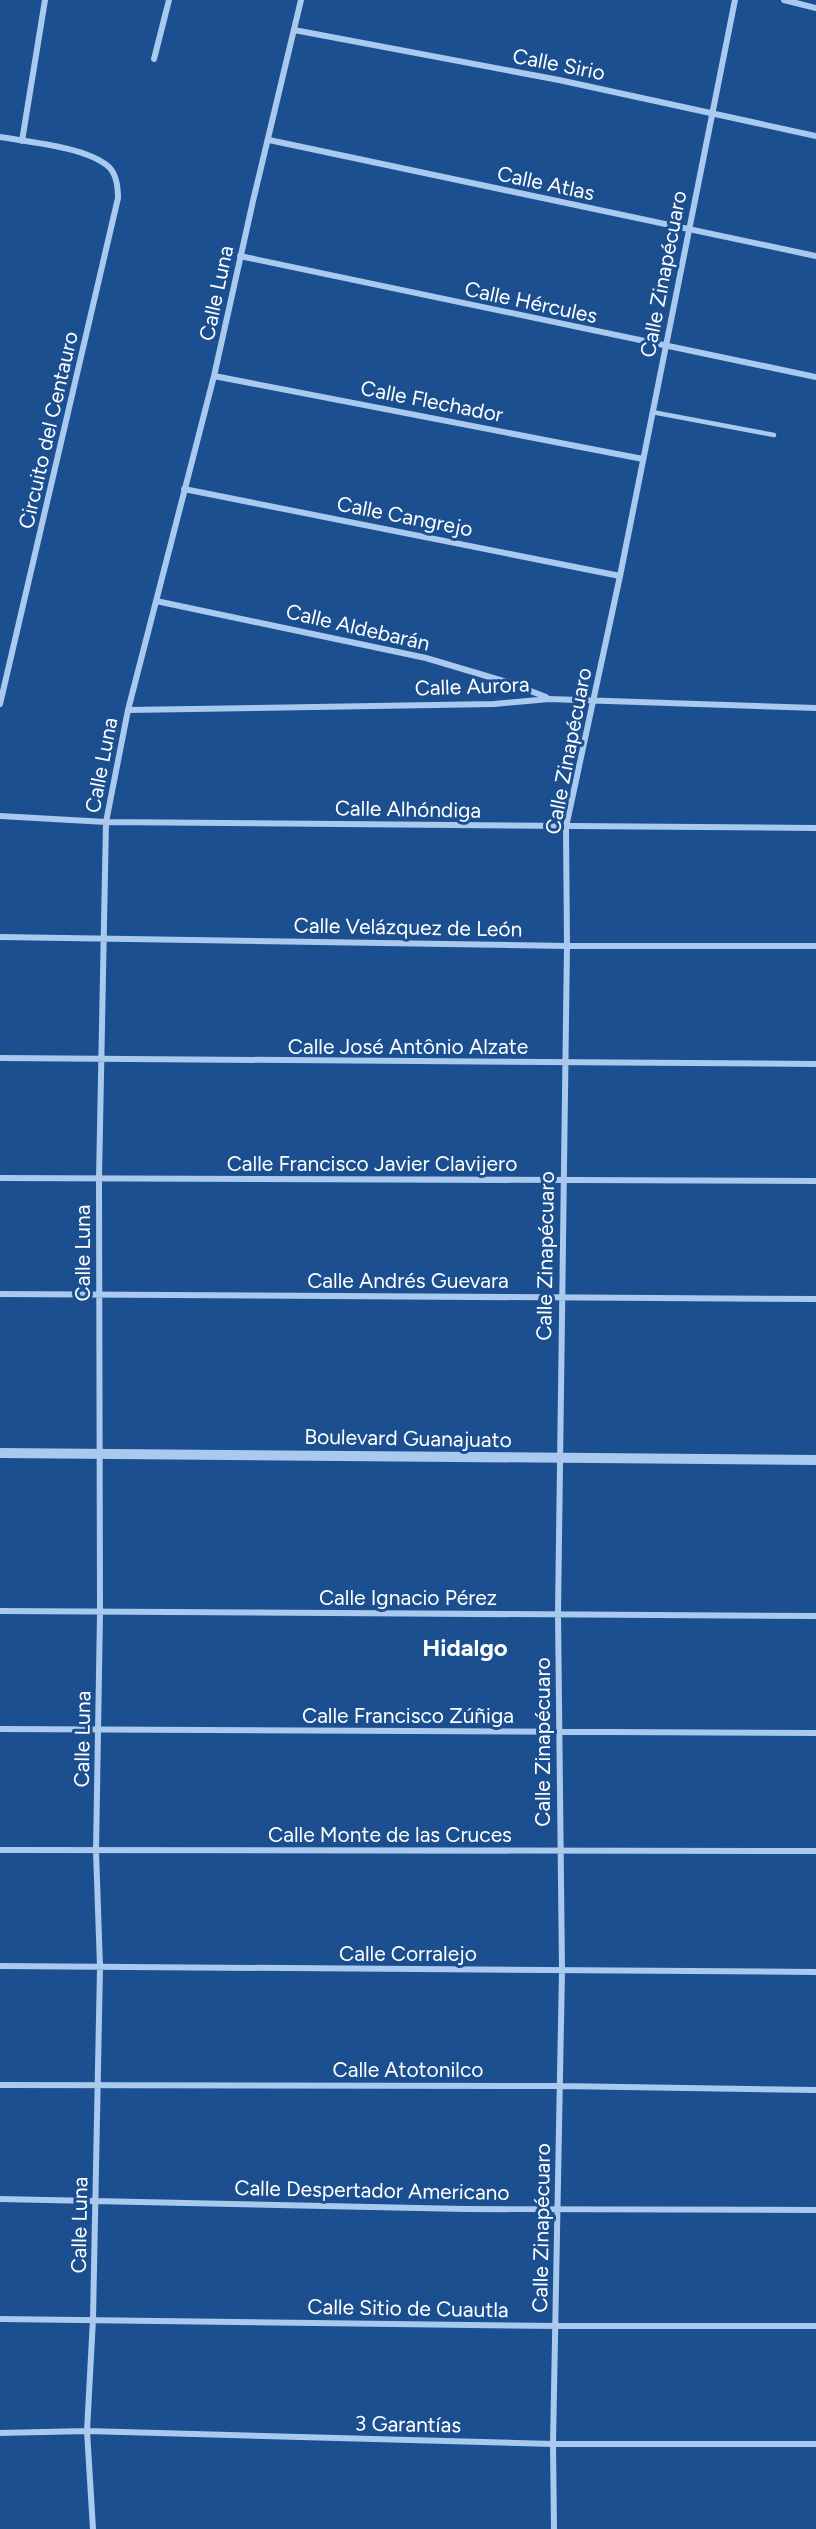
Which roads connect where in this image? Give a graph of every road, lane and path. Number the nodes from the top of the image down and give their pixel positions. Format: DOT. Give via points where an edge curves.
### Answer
graph roads {
  1 [pos="45,0"];
  2 [pos="169,0"];
  3 [pos="301,0"];
  4 [pos="735,0"];
  5 [pos="784,0"];
  6 [pos="816,8"];
  7 [pos="294,30"];
  8 [pos="154,59"];
  9 [pos="712,113"];
  10 [pos="816,136"];
  11 [pos="0,137"];
  12 [pos="269,140"];
  13 [pos="22,141"];
  14 [pos="688,231"];
  15 [pos="240,256"];
  16 [pos="816,256"];
  17 [pos="665,347"];
  18 [pos="214,376"];
  19 [pos="816,377"];
  20 [pos="652,412"];
  21 [pos="774,435"];
  22 [pos="643,459"];
  23 [pos="184,489"];
  24 [pos="620,576"];
  25 [pos="156,601"];
  26 [pos="0,669"];
  27 [pos="8,670"];
  28 [pos="549,699"];
  29 [pos="593,702"];
  30 [pos="0,704"];
  31 [pos="816,708"];
  32 [pos="128,710"];
  33 [pos="0,816"];
  34 [pos="106,822"];
  35 [pos="566,827"];
  36 [pos="816,828"];
  37 [pos="0,937"];
  38 [pos="102,939"];
  39 [pos="567,946"];
  40 [pos="816,946"];
  41 [pos="0,1059"];
  42 [pos="100,1060"];
  43 [pos="564,1063"];
  44 [pos="816,1064"];
  45 [pos="0,1178"];
  46 [pos="99,1178"];
  47 [pos="564,1180"];
  48 [pos="816,1181"];
  49 [pos="0,1294"];
  50 [pos="99,1295"];
  51 [pos="561,1297"];
  52 [pos="816,1299"];
  53 [pos="0,1453"];
  54 [pos="98,1455"];
  55 [pos="559,1459"];
  56 [pos="816,1460"];
  57 [pos="0,1611"];
  58 [pos="558,1613"];
  59 [pos="100,1614"];
  60 [pos="816,1616"];
  61 [pos="0,1729"];
  62 [pos="99,1730"];
  63 [pos="559,1732"];
  64 [pos="816,1733"];
  65 [pos="0,1850"];
  66 [pos="558,1850"];
  67 [pos="96,1851"];
  68 [pos="816,1851"];
  69 [pos="0,1966"];
  70 [pos="100,1967"];
  71 [pos="562,1970"];
  72 [pos="816,1972"];
  73 [pos="0,2085"];
  74 [pos="98,2086"];
  75 [pos="560,2086"];
  76 [pos="816,2090"];
  77 [pos="0,2199"];
  78 [pos="96,2200"];
  79 [pos="558,2210"];
  80 [pos="816,2210"];
  81 [pos="0,2319"];
  82 [pos="93,2319"];
  83 [pos="557,2326"];
  84 [pos="816,2326"];
  85 [pos="87,2432"];
  86 [pos="0,2433"];
  87 [pos="553,2444"];
  88 [pos="816,2444"];
  89 [pos="93,2529"];
  90 [pos="554,2529"];
  1 -- 13 [label="street"];
  2 -- 8 [label="street"];
  3 -- 7 [label="street, Calle Luna"];
  4 -- 9 [label="street, Calle Zinapécuaro"];
  5 -- 6 [label="street"];
  7 -- 9 [label="street, Calle Sirio"];
  7 -- 12 [label="street, Calle Luna"];
  9 -- 10 [label="street, Calle Sirio"];
  9 -- 14 [label="street, Calle Zinapécuaro"];
  11 -- 13 [label="street"];
  12 -- 14 [label="street, Calle Atlas"];
  12 -- 15 [label="street, Calle Luna"];
  13 -- 27 [label="street, Circuito del Centauro" via="84,154 99,161 115,177 118,198"];
  14 -- 16 [label="street, Calle Atlas"];
  14 -- 17 [label="street, Calle Zinapécuaro"];
  15 -- 17 [label="street, Calle Hércules"];
  15 -- 18 [label="street, Calle Luna"];
  17 -- 19 [label="street, Calle Hércules"];
  17 -- 20 [label="street, Calle Zinapécuaro"];
  18 -- 22 [label="street, Calle Flechador"];
  18 -- 23 [label="street, Calle Luna"];
  20 -- 21 [label="lane"];
  20 -- 22 [label="street, Calle Zinapécuaro"];
  22 -- 24 [label="street, Calle Zinapécuaro"];
  23 -- 24 [label="street, Calle Cangrejo"];
  23 -- 25 [label="street, Calle Luna"];
  24 -- 29 [label="street, Calle Zinapécuaro"];
  25 -- 28 [label="street, Calle Aldebarán" via="426,658"];
  25 -- 32 [label="street, Calle Luna"];
  26 -- 27 [label="street"];
  27 -- 30 [label="street, Circuito del Centauro"];
  28 -- 29 [label="street, Calle Aurora"];
  28 -- 32 [label="street, Calle Aurora" via="494,704"];
  29 -- 31 [label="street, Calle Aurora"];
  29 -- 35 [label="street, Calle Zinapécuaro"];
  32 -- 34 [label="street, Calle Luna"];
  33 -- 34 [label="street, Calle Alhóndiga"];
  34 -- 35 [label="street, Calle Alhóndiga"];
  34 -- 38 [label="street, Calle Luna"];
  35 -- 36 [label="street, Calle Alhóndiga"];
  35 -- 39 [label="street, Calle Zinapécuaro"];
  37 -- 38 [label="street, Calle Velázquez de León"];
  38 -- 39 [label="street, Calle Velázquez de León"];
  38 -- 42 [label="street, Calle Luna"];
  39 -- 40 [label="street, Calle Velázquez de León"];
  39 -- 43 [label="street, Calle Zinapécuaro"];
  41 -- 42 [label="street, Calle José Antônio Alzate"];
  42 -- 43 [label="street, Calle José Antônio Alzate"];
  42 -- 46 [label="street, Calle Luna"];
  43 -- 44 [label="street, Calle José Antônio Alzate"];
  43 -- 47 [label="street, Calle Zinapécuaro"];
  45 -- 46 [label="street, Calle Francisco Javier Clavijero"];
  46 -- 47 [label="street, Calle Francisco Javier Clavijero"];
  46 -- 50 [label="street, Calle Luna"];
  47 -- 48 [label="street, Calle Francisco Javier Clavijero"];
  47 -- 51 [label="street, Calle Zinapécuaro"];
  49 -- 50 [label="street, Calle Andrés Guevara"];
  50 -- 51 [label="street, Calle Andrés Guevara"];
  50 -- 54 [label="street, Calle Luna"];
  51 -- 52 [label="street, Calle Andrés Guevara"];
  51 -- 55 [label="street, Calle Zinapécuaro"];
  53 -- 54 [label="street, Boulevard Guanajuato"];
  54 -- 55 [label="street, Boulevard Guanajuato"];
  54 -- 59 [label="street, Calle Luna"];
  55 -- 56 [label="street, Boulevard Guanajuato"];
  55 -- 58 [label="street, Calle Zinapécuaro"];
  57 -- 59 [label="street, Calle Ignacio Pérez"];
  58 -- 59 [label="street, Calle Ignacio Pérez"];
  58 -- 60 [label="street, Calle Ignacio Pérez"];
  58 -- 63 [label="street, Calle Zinapécuaro"];
  59 -- 62 [label="street, Calle Luna"];
  61 -- 62 [label="street, Calle Francisco Zúñiga"];
  62 -- 63 [label="street, Calle Francisco Zúñiga"];
  62 -- 67 [label="street, Calle Luna"];
  63 -- 64 [label="street, Calle Francisco Zúñiga"];
  63 -- 66 [label="street, Calle Zinapécuaro"];
  65 -- 67 [label="street, Calle Monte de las Cruces"];
  66 -- 67 [label="street, Calle Monte de las Cruces"];
  66 -- 68 [label="street, Calle Monte de las Cruces"];
  66 -- 71 [label="street, Calle Zinapécuaro"];
  67 -- 70 [label="street, Calle Luna"];
  69 -- 70 [label="street, Calle Corralejo"];
  70 -- 71 [label="street, Calle Corralejo"];
  70 -- 74 [label="street, Calle Luna"];
  71 -- 72 [label="street, Calle Corralejo"];
  71 -- 75 [label="street, Calle Zinapécuaro"];
  73 -- 74 [label="street, Calle Atotonilco"];
  74 -- 75 [label="street, Calle Atotonilco"];
  74 -- 78 [label="street, Calle Luna"];
  75 -- 76 [label="street, Calle Atotonilco"];
  75 -- 79 [label="street, Calle Zinapécuaro"];
  77 -- 78 [label="street, Calle Despertador Americano"];
  78 -- 79 [label="street, Calle Despertador Americano"];
  78 -- 82 [label="street, Calle Luna"];
  79 -- 80 [label="street, Calle Despertador Americano"];
  79 -- 83 [label="street, Calle Zinapécuaro"];
  81 -- 82 [label="street, Calle Sitio de Cuautla"];
  82 -- 83 [label="street, Calle Sitio de Cuautla"];
  82 -- 85 [label="street, Calle Luna"];
  83 -- 84 [label="street, Calle Sitio de Cuautla"];
  83 -- 87 [label="street, Calle Zinapécuaro"];
  85 -- 86 [label="street, 3 Garantías"];
  85 -- 87 [label="street, 3 Garantías"];
  85 -- 89 [label="street, Calle Luna"];
  87 -- 88 [label="street, 3 Garantías"];
  87 -- 90 [label="street, Calle Zinapécuaro"];
}
